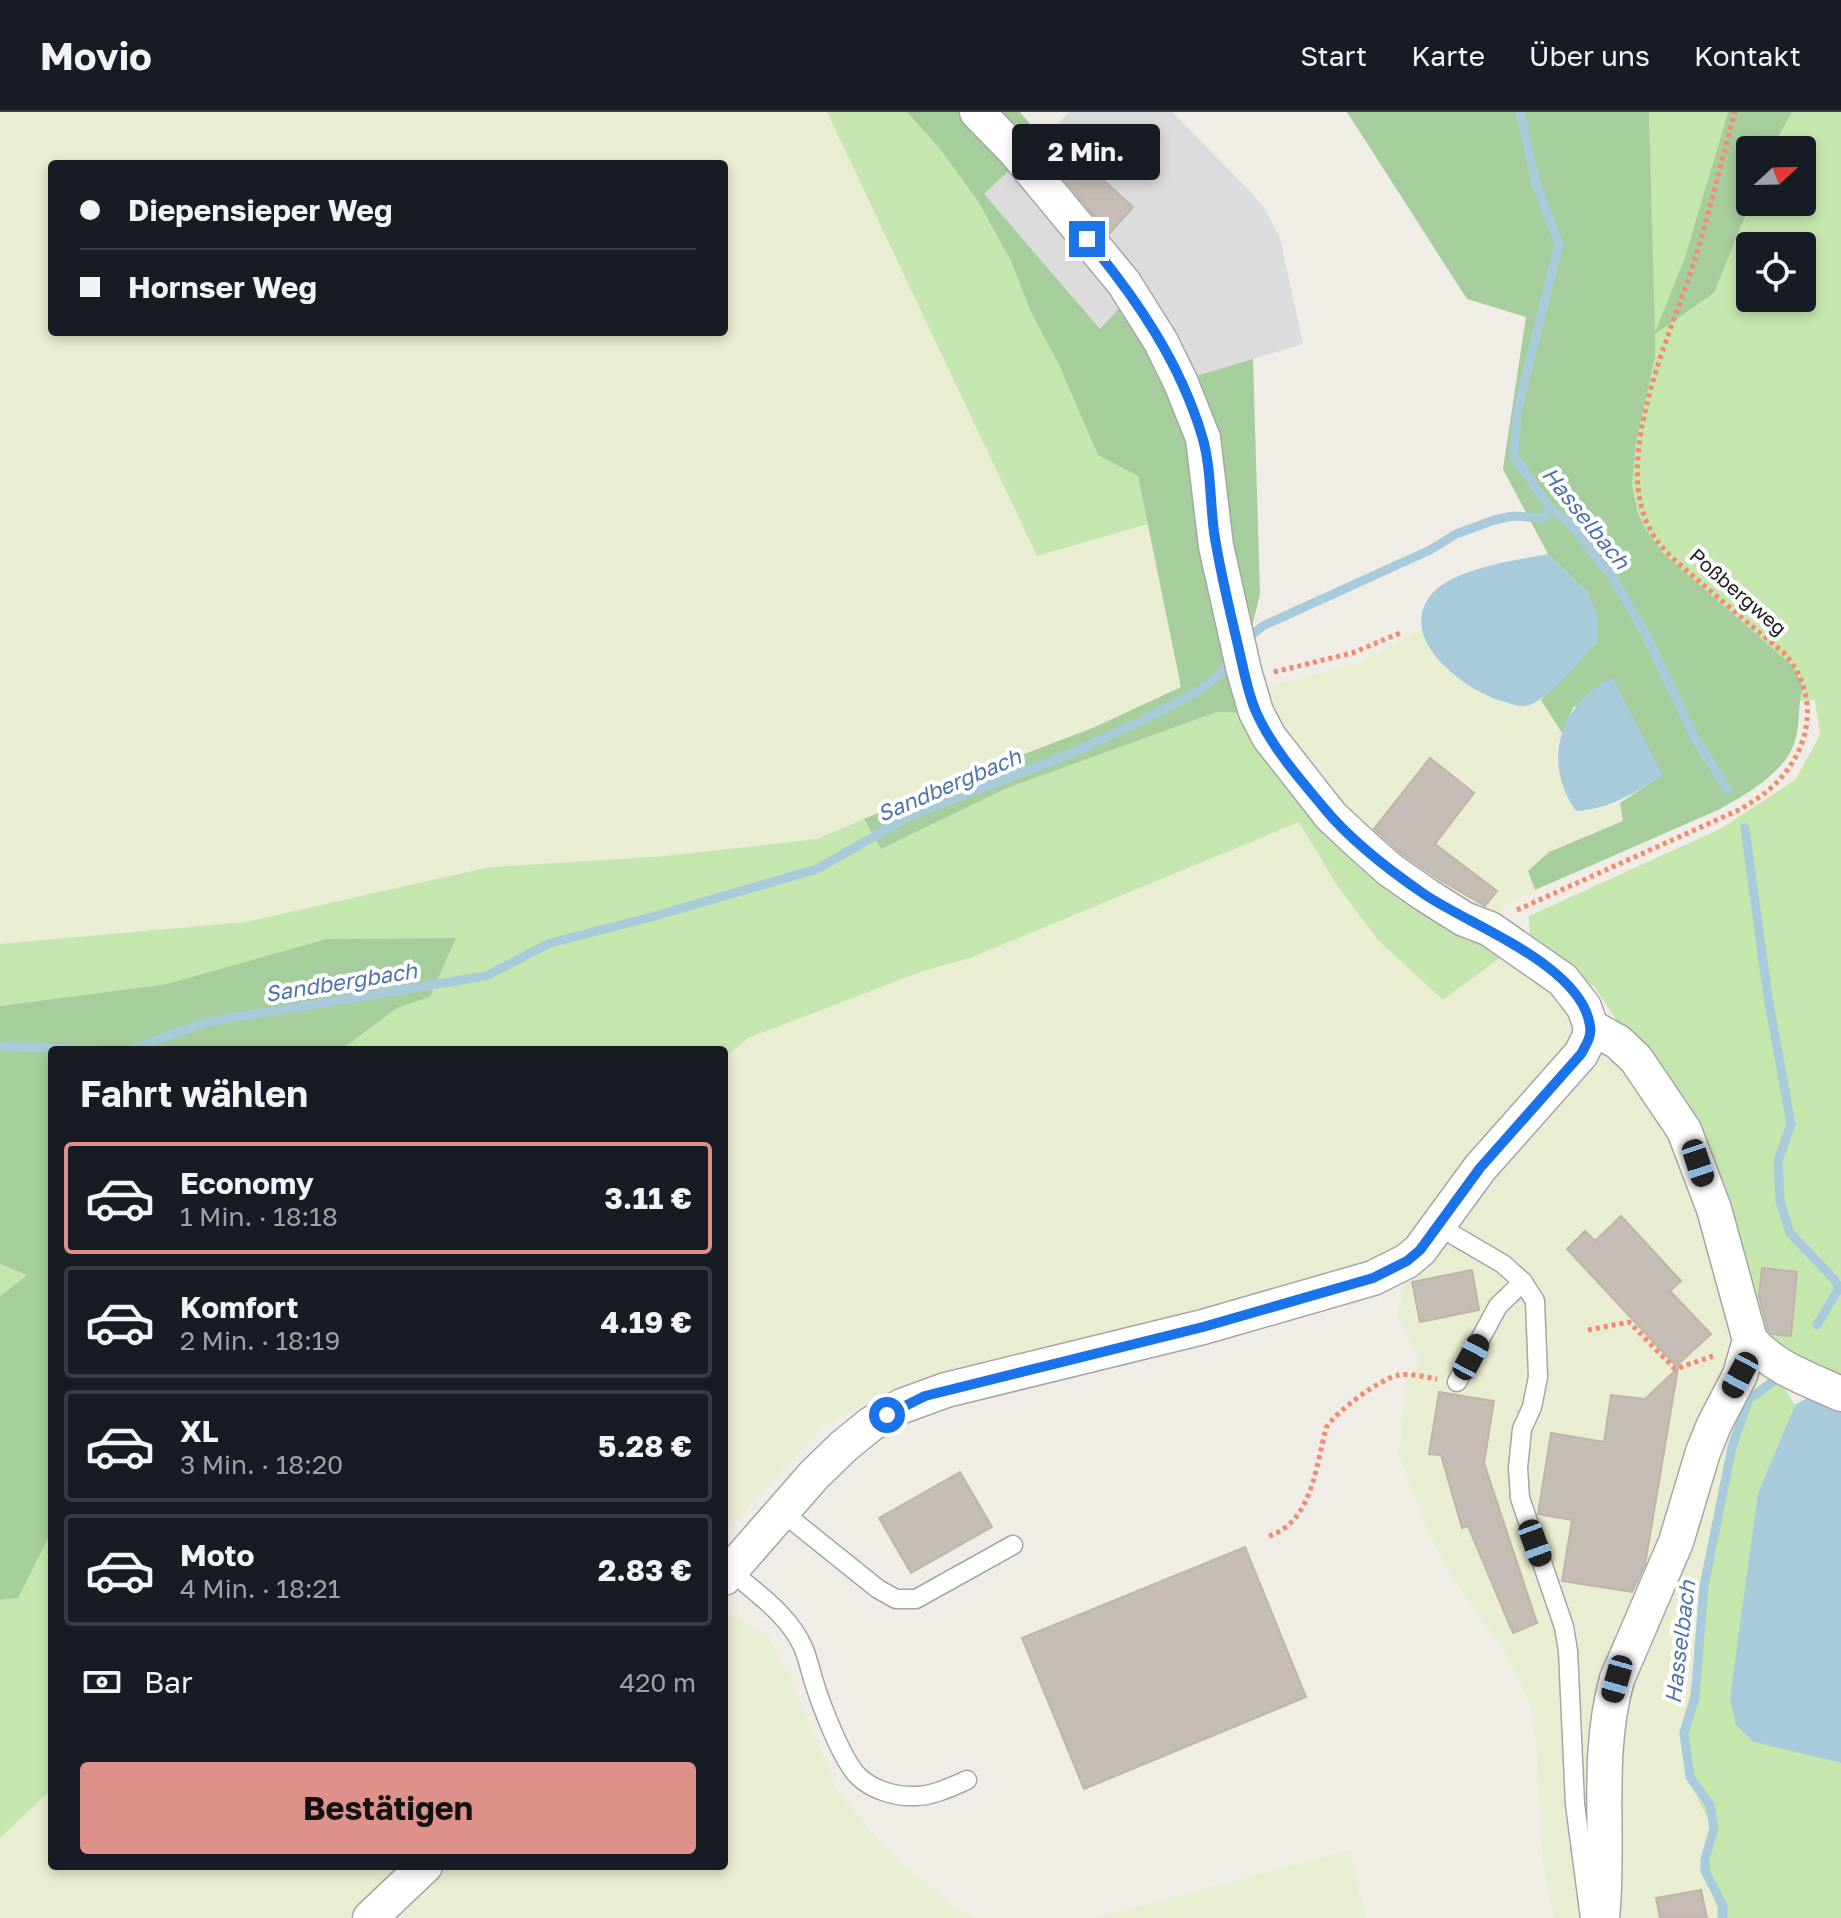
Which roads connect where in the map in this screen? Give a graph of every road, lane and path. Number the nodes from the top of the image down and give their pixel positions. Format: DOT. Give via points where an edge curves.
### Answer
graph roads {
  1 [pos="977,112"];
  2 [pos="1735,112"];
  3 [pos="1400,633"];
  4 [pos="1245,675"];
  5 [pos="1490,929"];
  6 [pos="1591,1027"];
  7 [pos="1438,1226"];
  8 [pos="1523,1282"];
  9 [pos="1588,1330"];
  10 [pos="1735,1347"];
  11 [pos="1457,1382"];
  12 [pos="1841,1394"];
  13 [pos="782,1512"];
  14 [pos="1269,1536"];
  15 [pos="1013,1545"];
  16 [pos="728,1575"];
  17 [pos="967,1780"];
  18 [pos="421,1870"];
  19 [pos="370,1918"];
  20 [pos="1590,1918"];
  21 [pos="1602,1918"];
  1 -- 4 [label="street" via="1124,283 1161,342 1203,438 1216,546"];
  2 -- 5 [label="path, Poßbergweg" via="1693,265 1659,361 1635,473 1637,493 1650,529 1666,552 1784,653 1801,675 1808,701 1803,741 1771,788 1741,809 1522,907"];
  3 -- 4 [label="path" via="1352,653"];
  4 -- 5 [label="street" via="1269,737 1331,816 1389,869 1464,919"];
  5 -- 6 [label="street" via="1563,980 1584,1007"];
  6 -- 7 [label="street" via="1581,1054 1480,1168"];
  6 -- 10 [label="street" via="1636,1059 1684,1130 1714,1209"];
  7 -- 8 [label="lane" via="1503,1264"];
  7 -- 13 [label="street" via="1407,1261 1373,1278 902,1406 844,1446"];
  8 -- 11 [label="lane" via="1498,1306"];
  8 -- 20 [label="lane" via="1535,1301 1538,1377 1522,1429 1520,1498 1564,1627 1575,1804"];
  9 -- 10 [label="path" via="1629,1322 1675,1369"];
  10 -- 12 [label="street" via="1763,1355"];
  10 -- 21 [label="street" via="1740,1375 1708,1439 1676,1542 1610,1702 1603,1766"];
  11 -- 14 [label="path" via="1395,1376 1347,1405 1326,1428 1303,1510 1282,1532"];
  13 -- 15 [label="lane" via="878,1589 906,1601"];
  13 -- 16 [label="street"];
  16 -- 17 [label="lane" via="781,1615 802,1645 857,1776 873,1787 916,1796"];
  18 -- 19 [label="street"];
}
